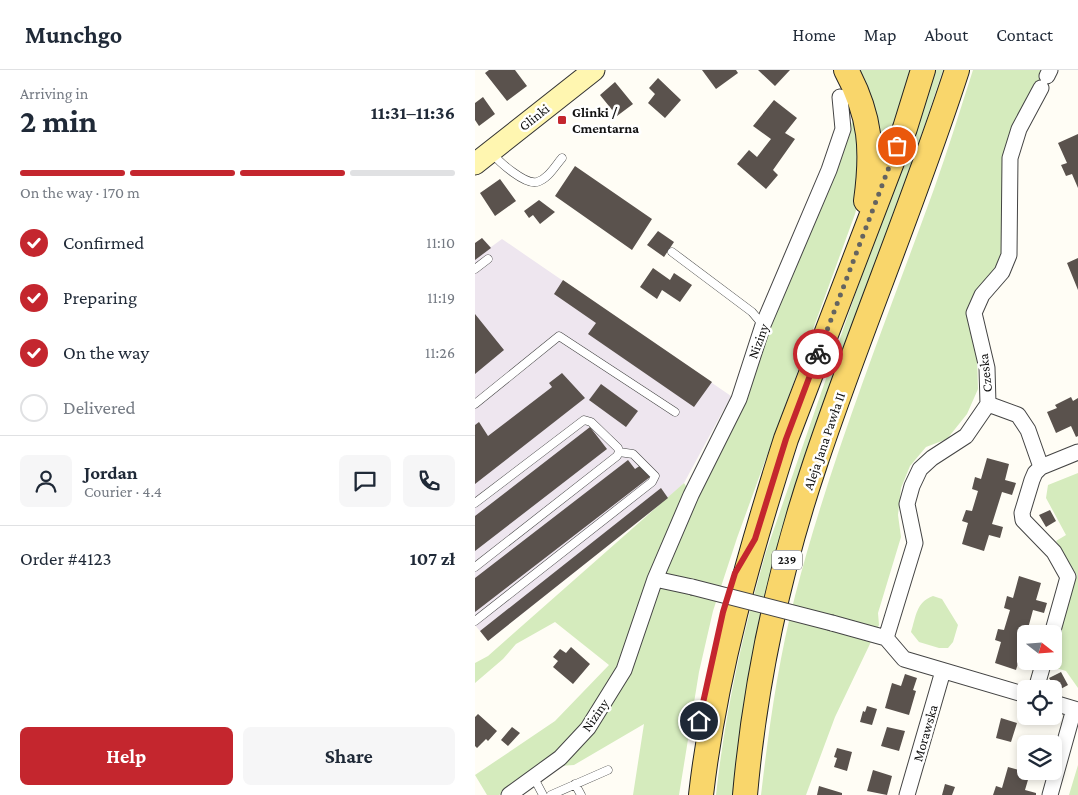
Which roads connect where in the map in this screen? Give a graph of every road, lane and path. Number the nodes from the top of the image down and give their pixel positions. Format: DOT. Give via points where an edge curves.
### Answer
graph roads {
  1 [pos="594,70"];
  2 [pos="846,70"];
  3 [pos="923,70"];
  4 [pos="957,70"];
  5 [pos="1046,78"];
  6 [pos="840,97"];
  7 [pos="483,158"];
  8 [pos="562,158"];
  9 [pos="672,252"];
  10 [pos="488,259"];
  11 [pos="475,268"];
  12 [pos="847,276"];
  13 [pos="763,325"];
  14 [pos="475,404"];
  15 [pos="988,404"];
  16 [pos="675,412"];
  17 [pos="619,452"];
  18 [pos="1078,452"];
  19 [pos="1041,468"];
  20 [pos="475,503"];
  21 [pos="755,539"];
  22 [pos="475,567"];
  23 [pos="655,579"];
  24 [pos="475,621"];
  25 [pos="1055,625"];
  26 [pos="886,638"];
  27 [pos="943,671"];
  28 [pos="1017,692"];
  29 [pos="1062,706"];
  30 [pos="1076,710"];
  31 [pos="608,770"];
  32 [pos="534,778"];
  33 [pos="575,784"];
  34 [pos="509,795"];
  35 [pos="543,795"];
  36 [pos="551,795"];
  37 [pos="581,795"];
  38 [pos="685,795"];
  39 [pos="701,795"];
  40 [pos="745,795"];
  41 [pos="907,795"];
  42 [pos="1050,795"];
  1 -- 7 [label="street, Glinki"];
  2 -- 12 [label="main road" via="865,112 870,141 866,204"];
  3 -- 12 [label="main road, 239" via="905,128"];
  4 -- 40 [label="main road, Aleja Jana Pawła II / 239" via="815,464 796,526 768,640 755,710"];
  5 -- 15 [label="street, Czeska" via="1019,129 1010,158 1009,255 1002,272 982,295 974,313 987,368"];
  6 -- 13 [label="street, Niziny" via="843,129 829,170"];
  7 -- 8 [label="lane" via="499,162 531,182 538,182 548,175"];
  9 -- 13 [label="lane" via="753,312"];
  10 -- 11 [label="lane"];
  12 -- 21 [label="main road, 239" via="786,439"];
  13 -- 23 [label="street, Niziny" via="739,399 691,495"];
  14 -- 16 [label="lane" via="559,336"];
  15 -- 19 [label="street" via="1018,415 1028,430"];
  15 -- 26 [label="street, Czeska" via="966,436 920,469 912,486 907,504 915,543"];
  17 -- 20 [label="lane" via="591,422 584,420"];
  17 -- 22 [label="lane"];
  17 -- 24 [label="lane" via="633,454 655,476 652,482"];
  18 -- 19 [label="street"];
  19 -- 25 [label="street" via="1032,480 1022,514 1027,526 1054,552 1069,577"];
  21 -- 38 [label="main road" via="735,573 723,612"];
  21 -- 39 [label="main road, 239" via="721,668"];
  23 -- 26 [label="street, bridge"];
  23 -- 32 [label="street, Niziny" via="624,670 609,695 588,728 560,758"];
  26 -- 27 [label="street" via="904,659"];
  27 -- 28 [label="street"];
  27 -- 41 [label="street, Morawska"];
  29 -- 30 [label="street"];
  30 -- 42 [label="street"];
  31 -- 33 [label="lane"];
  32 -- 34 [label="street, Niziny"];
  32 -- 35 [label="lane"];
  33 -- 36 [label="lane"];
  33 -- 37 [label="lane"];
}
